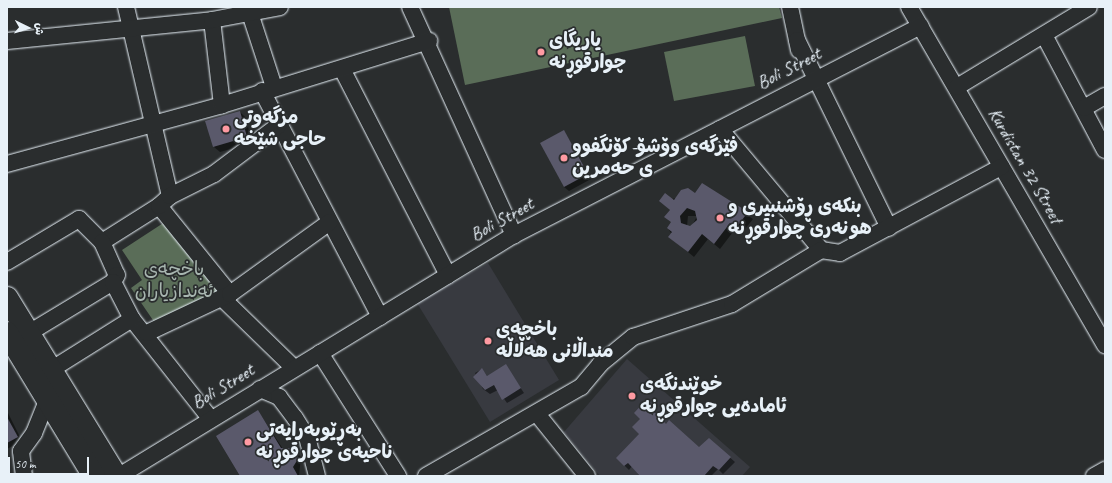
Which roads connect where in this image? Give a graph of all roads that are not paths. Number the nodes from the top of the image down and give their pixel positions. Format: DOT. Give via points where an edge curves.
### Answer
graph roads {
  1 [pos="126,7"];
  2 [pos="280,7"];
  3 [pos="410,7"];
  4 [pos="790,7"];
  5 [pos="1089,7"];
  6 [pos="912,8"];
  7 [pos="249,10"];
  8 [pos="192,14"];
  9 [pos="212,20"];
  10 [pos="132,26"];
  11 [pos="920,26"];
  12 [pos="1044,35"];
  13 [pos="7,41"];
  14 [pos="429,41"];
  15 [pos="342,69"];
  16 [pos="810,81"];
  17 [pos="957,88"];
  18 [pos="268,89"];
  19 [pos="1105,96"];
  20 [pos="222,105"];
  21 [pos="1084,108"];
  22 [pos="153,122"];
  23 [pos="279,125"];
  24 [pos="720,129"];
  25 [pos="1105,150"];
  26 [pos="7,164"];
  27 [pos="1001,167"];
  28 [pos="164,201"];
  29 [pos="330,222"];
  30 [pos="889,228"];
  31 [pos="514,235"];
  32 [pos="102,242"];
  33 [pos="821,250"];
  34 [pos="7,262"];
  35 [pos="448,275"];
  36 [pos="113,282"];
  37 [pos="226,296"];
  38 [pos="7,298"];
  39 [pos="380,317"];
  40 [pos="132,319"];
  41 [pos="17,333"];
  42 [pos="147,333"];
  43 [pos="1105,344"];
  44 [pos="320,353"];
  45 [pos="294,368"];
  46 [pos="49,371"];
  47 [pos="260,389"];
  48 [pos="47,400"];
  49 [pos="538,414"];
  50 [pos="210,418"];
  51 [pos="1105,470"];
  52 [pos="109,475"];
  53 [pos="24,476"];
  54 [pos="317,476"];
  55 [pos="398,476"];
  56 [pos="426,476"];
  57 [pos="587,476"];
  58 [pos="1094,476"];
  1 -- 10 [label="street"];
  2 -- 7 [label="street"];
  3 -- 14 [label="street"];
  4 -- 16 [label="street" via="796,40"];
  5 -- 12 [label="street"];
  6 -- 11 [label="street, Kurdistan 32 Street"];
  7 -- 9 [label="street"];
  7 -- 18 [label="street"];
  8 -- 9 [label="street"];
  8 -- 10 [label="street"];
  9 -- 20 [label="street"];
  10 -- 13 [label="street"];
  10 -- 22 [label="street"];
  11 -- 16 [label="street, Boli Street"];
  11 -- 17 [label="street, Kurdistan 32 Street"];
  12 -- 17 [label="street"];
  12 -- 21 [label="street"];
  14 -- 15 [label="street"];
  14 -- 31 [label="street"];
  15 -- 18 [label="street"];
  15 -- 35 [label="street"];
  16 -- 24 [label="street, Boli Street"];
  16 -- 30 [label="street"];
  17 -- 27 [label="street, Kurdistan 32 Street"];
  18 -- 20 [label="street"];
  18 -- 23 [label="street"];
  19 -- 21 [label="street"];
  20 -- 22 [label="street"];
  21 -- 25 [label="street"];
  22 -- 26 [label="street"];
  22 -- 28 [label="street"];
  23 -- 28 [label="street" via="214,174"];
  23 -- 29 [label="street"];
  24 -- 31 [label="street, Boli Street"];
  24 -- 33 [label="street"];
  27 -- 30 [label="street"];
  27 -- 43 [label="street, Kurdistan 32 Street"];
  28 -- 32 [label="street"];
  28 -- 37 [label="street"];
  29 -- 37 [label="street"];
  29 -- 39 [label="street"];
  30 -- 33 [label="street" via="840,254"];
  31 -- 35 [label="street, Boli Street"];
  32 -- 34 [label="street" via="79,219"];
  32 -- 36 [label="street" via="117,274"];
  33 -- 49 [label="street" via="732,304 633,337 600,364 581,387"];
  35 -- 39 [label="street, Boli Street"];
  36 -- 40 [label="street"];
  36 -- 41 [label="street"];
  37 -- 42 [label="street"];
  37 -- 45 [label="street"];
  38 -- 41 [label="highway"];
  39 -- 44 [label="street, Boli Street"];
  40 -- 42 [label="street"];
  40 -- 46 [label="street"];
  41 -- 46 [label="highway"];
  41 -- 48 [label="highway"];
  42 -- 50 [label="street"];
  44 -- 45 [label="street, Boli Street"];
  44 -- 55 [label="street"];
  45 -- 47 [label="street, Boli Street"];
  46 -- 52 [label="highway"];
  47 -- 50 [label="street, Boli Street"];
  47 -- 54 [label="street" via="280,397 295,418 307,437"];
  48 -- 52 [label="highway"];
  48 -- 53 [label="street" via="34,433 20,451"];
  49 -- 56 [label="street"];
  49 -- 57 [label="street"];
  50 -- 52 [label="street, Boli Street"];
  51 -- 58 [label="street"];
}
